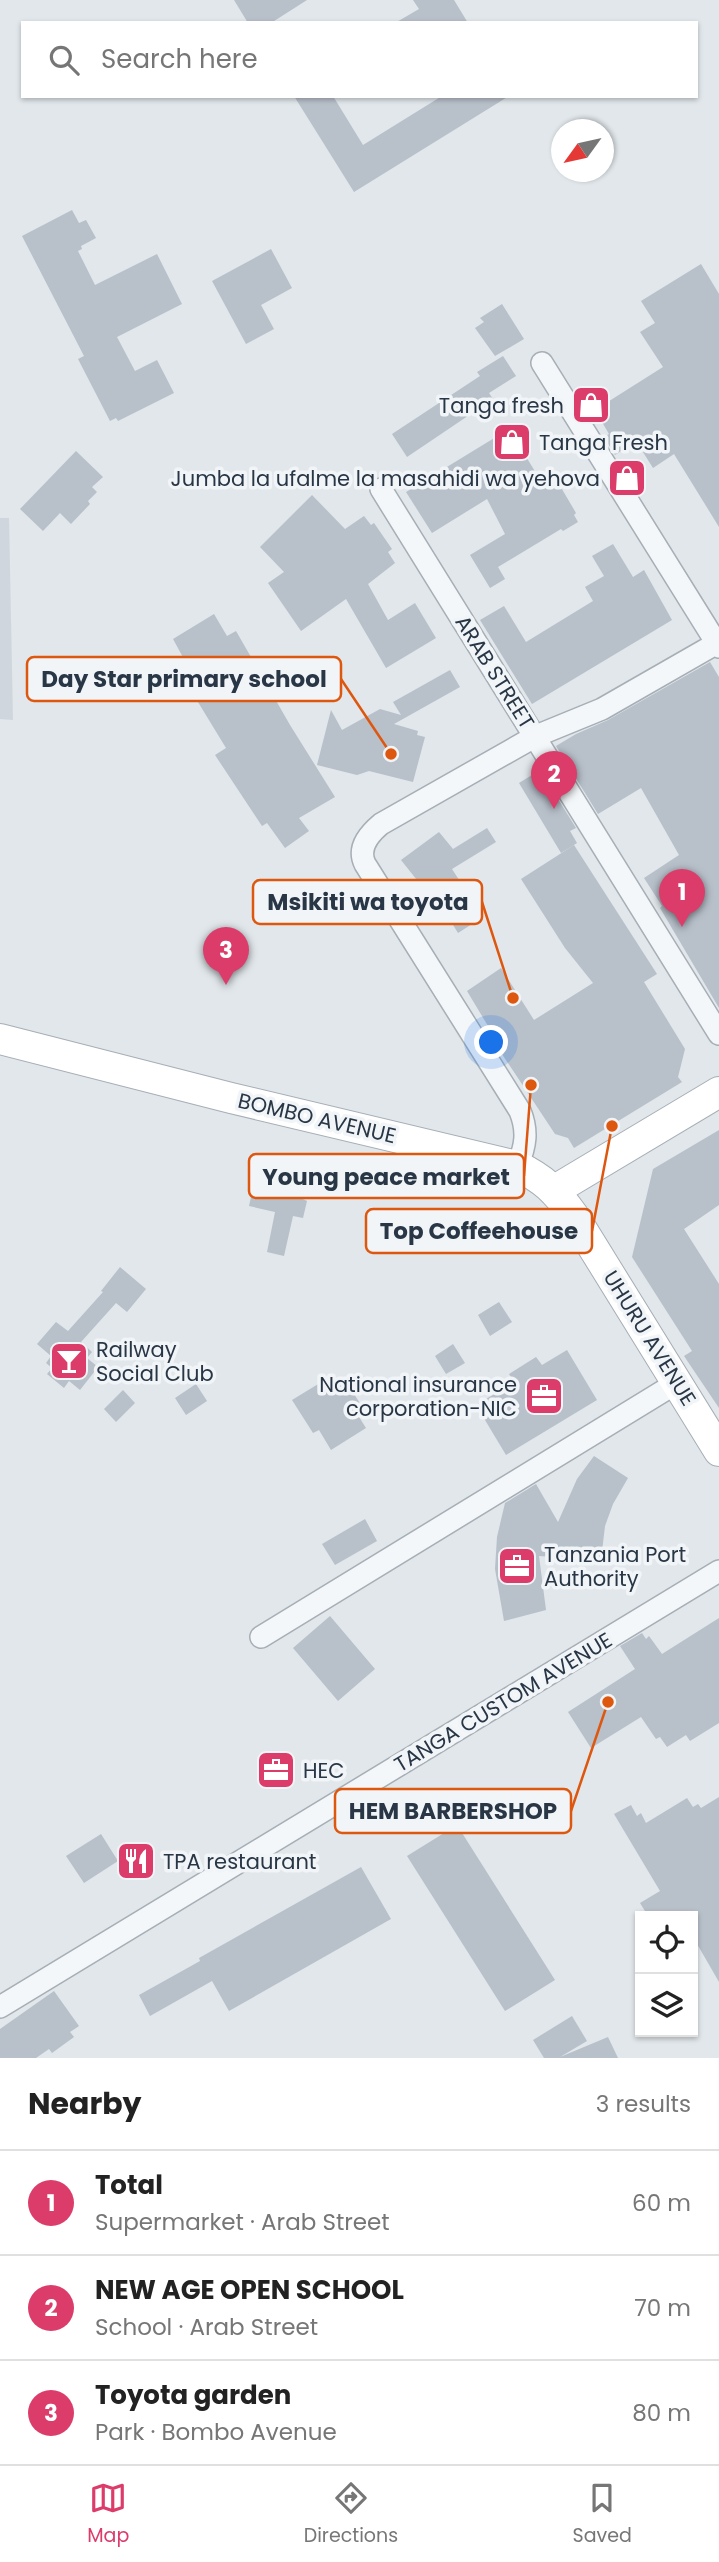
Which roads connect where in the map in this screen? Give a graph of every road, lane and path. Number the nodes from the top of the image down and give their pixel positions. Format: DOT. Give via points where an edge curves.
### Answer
graph roads {
  1 [pos="542,363"];
  2 [pos="381,489"];
  3 [pos="718,644"];
  4 [pos="536,736"];
  5 [pos="719,1034"];
  6 [pos="0,1039"];
  7 [pos="719,1092"];
  8 [pos="517,1166"];
  9 [pos="555,1190"];
  10 [pos="678,1382"];
  11 [pos="719,1451"];
  12 [pos="719,1571"];
  13 [pos="261,1637"];
  14 [pos="0,2007"];
  1 -- 3 [label="street"];
  2 -- 4 [label="street, ARAB STREET"];
  3 -- 4 [label="street" via="602,709"];
  4 -- 5 [label="street, ARAB STREET"];
  4 -- 8 [label="street" via="381,824 366,839 362,852 365,864 520,1111 526,1147"];
  6 -- 8 [label="street, BOMBO AVENUE"];
  7 -- 9 [label="street"];
  8 -- 9 [label="street, BOMBO AVENUE"];
  9 -- 10 [label="street, UHURU AVENUE"];
  10 -- 11 [label="street, UHURU AVENUE"];
  10 -- 13 [label="street"];
  12 -- 14 [label="street, TANGA CUSTOM AVENUE"];
}
